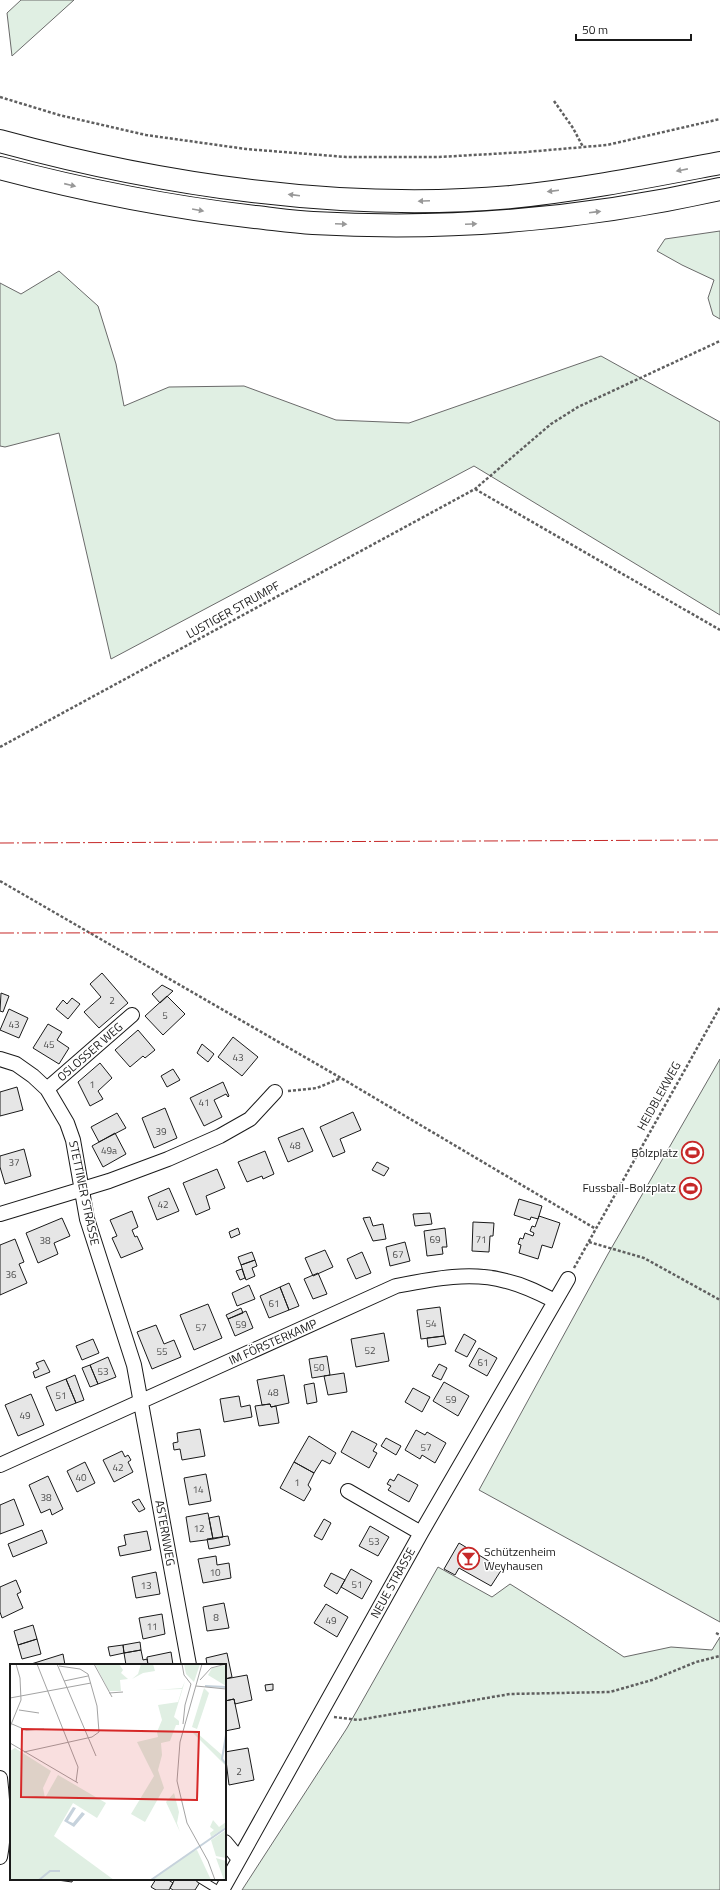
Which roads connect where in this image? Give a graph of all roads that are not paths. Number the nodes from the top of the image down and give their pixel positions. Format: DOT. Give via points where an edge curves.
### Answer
graph roads {
  1 [pos="0,141"];
  2 [pos="720,163"];
  3 [pos="0,168"];
  4 [pos="0,174"];
  5 [pos="32,177"];
  6 [pos="720,189"];
  7 [pos="132,1015"];
  8 [pos="0,1059"];
  9 [pos="47,1089"];
  10 [pos="275,1092"];
  11 [pos="82,1188"];
  12 [pos="0,1214"];
  13 [pos="568,1278"];
  14 [pos="554,1301"];
  15 [pos="142,1400"];
  16 [pos="0,1465"];
  17 [pos="348,1491"];
  18 [pos="421,1533"];
  19 [pos="189,1664"];
  20 [pos="0,1778"];
  21 [pos="226,1843"];
  22 [pos="0,1857"];
  23 [pos="239,1859"];
  24 [pos="202,1880"];
  25 [pos="218,1890"];
  26 [pos="222,1890"];
  2 -- 1 [label="highway, one-way" via="613,184 511,197 402,202 313,197 207,184 109,168"];
  3 -- 5 [label="highway"];
  4 -- 5 [label="highway"];
  5 -- 6 [label="highway, one-way" via="204,211 312,223 380,225 528,220 621,208"];
  7 -- 9 [label="street, OSLOSSER WEG"];
  8 -- 9 [label="street, STETTINER STRASSE" via="16,1064"];
  9 -- 11 [label="street, STETTINER STRASSE" via="74,1140"];
  10 -- 11 [label="street" via="250,1119 220,1136 168,1159"];
  11 -- 12 [label="street"];
  11 -- 15 [label="street, STETTINER STRASSE" via="87,1219 134,1365"];
  13 -- 14 [label="street, NEUE STRASSE"];
  14 -- 15 [label="street, IM FÖRSTERKAMP" via="506,1280 478,1277 436,1278 396,1286"];
  14 -- 18 [label="street, NEUE STRASSE"];
  15 -- 16 [label="street, IM FÖRSTERKAMP"];
  15 -- 19 [label="street, ASTERNWEG"];
  17 -- 18 [label="street"];
  18 -- 23 [label="street, NEUE STRASSE"];
  20 -- 22 [label="street" via="3,1843"];
  21 -- 23 [label="street"];
  23 -- 26 [label="street, NEUE STRASSE"];
  24 -- 25 [label="lane"];
}
